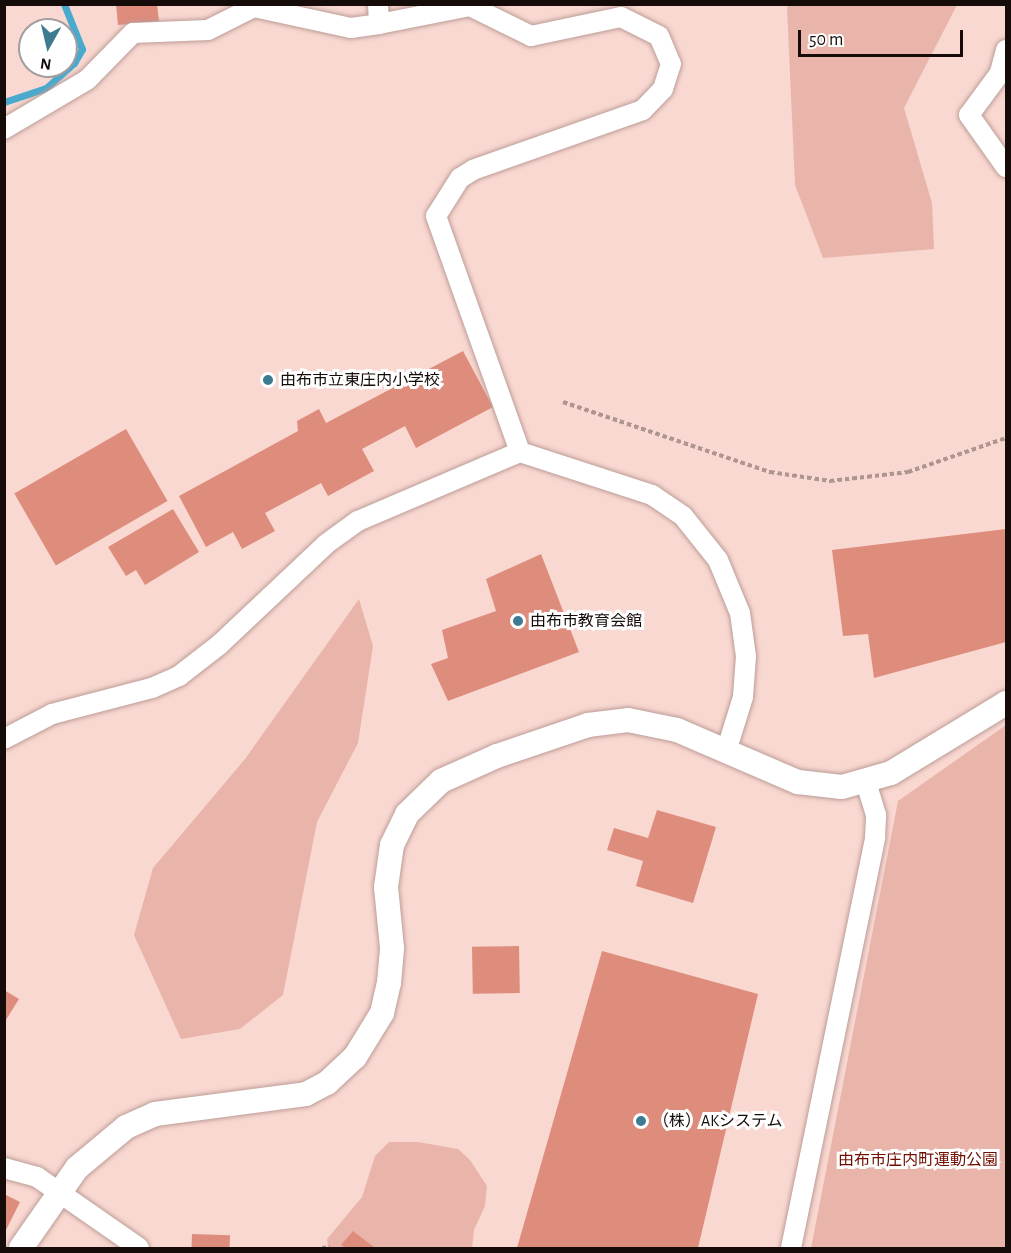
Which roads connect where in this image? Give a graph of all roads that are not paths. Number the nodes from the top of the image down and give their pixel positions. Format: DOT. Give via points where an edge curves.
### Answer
graph roads {
  1 [pos="379,14"];
  2 [pos="1006,50"];
  3 [pos="4,129"];
  4 [pos="1006,167"];
  5 [pos="520,452"];
  6 [pos="1006,703"];
  7 [pos="730,738"];
  8 [pos="4,739"];
  9 [pos="866,782"];
  10 [pos="4,1168"];
  11 [pos="60,1193"];
  12 [pos="790,1243"];
  13 [pos="21,1248"];
  14 [pos="139,1248"];
  1 -- 3 [label="street" via="351,28 254,7 208,30 133,33 87,80"];
  1 -- 5 [label="street" via="470,6 531,36 621,17 659,36 671,64 663,89 644,110 473,170 460,178 436,216"];
  2 -- 4 [label="street" via="1000,73 969,115"];
  5 -- 7 [label="street" via="652,495 683,516 708,545 727,578 744,632 746,675"];
  5 -- 8 [label="street" via="358,521 326,544 219,645 179,676 152,688 52,714"];
  6 -- 9 [label="street" via="933,750"];
  9 -- 11 [label="street" via="842,787 812,786 677,730 628,720 580,727 441,781 407,814 392,845 386,887 392,948 389,983 376,1025 350,1062 327,1083 295,1097 155,1114 102,1144 77,1168"];
  9 -- 12 [label="street" via="876,815 875,837"];
  10 -- 11 [label="street" via="30,1174"];
  11 -- 13 [label="street"];
  11 -- 14 [label="street"];
}
